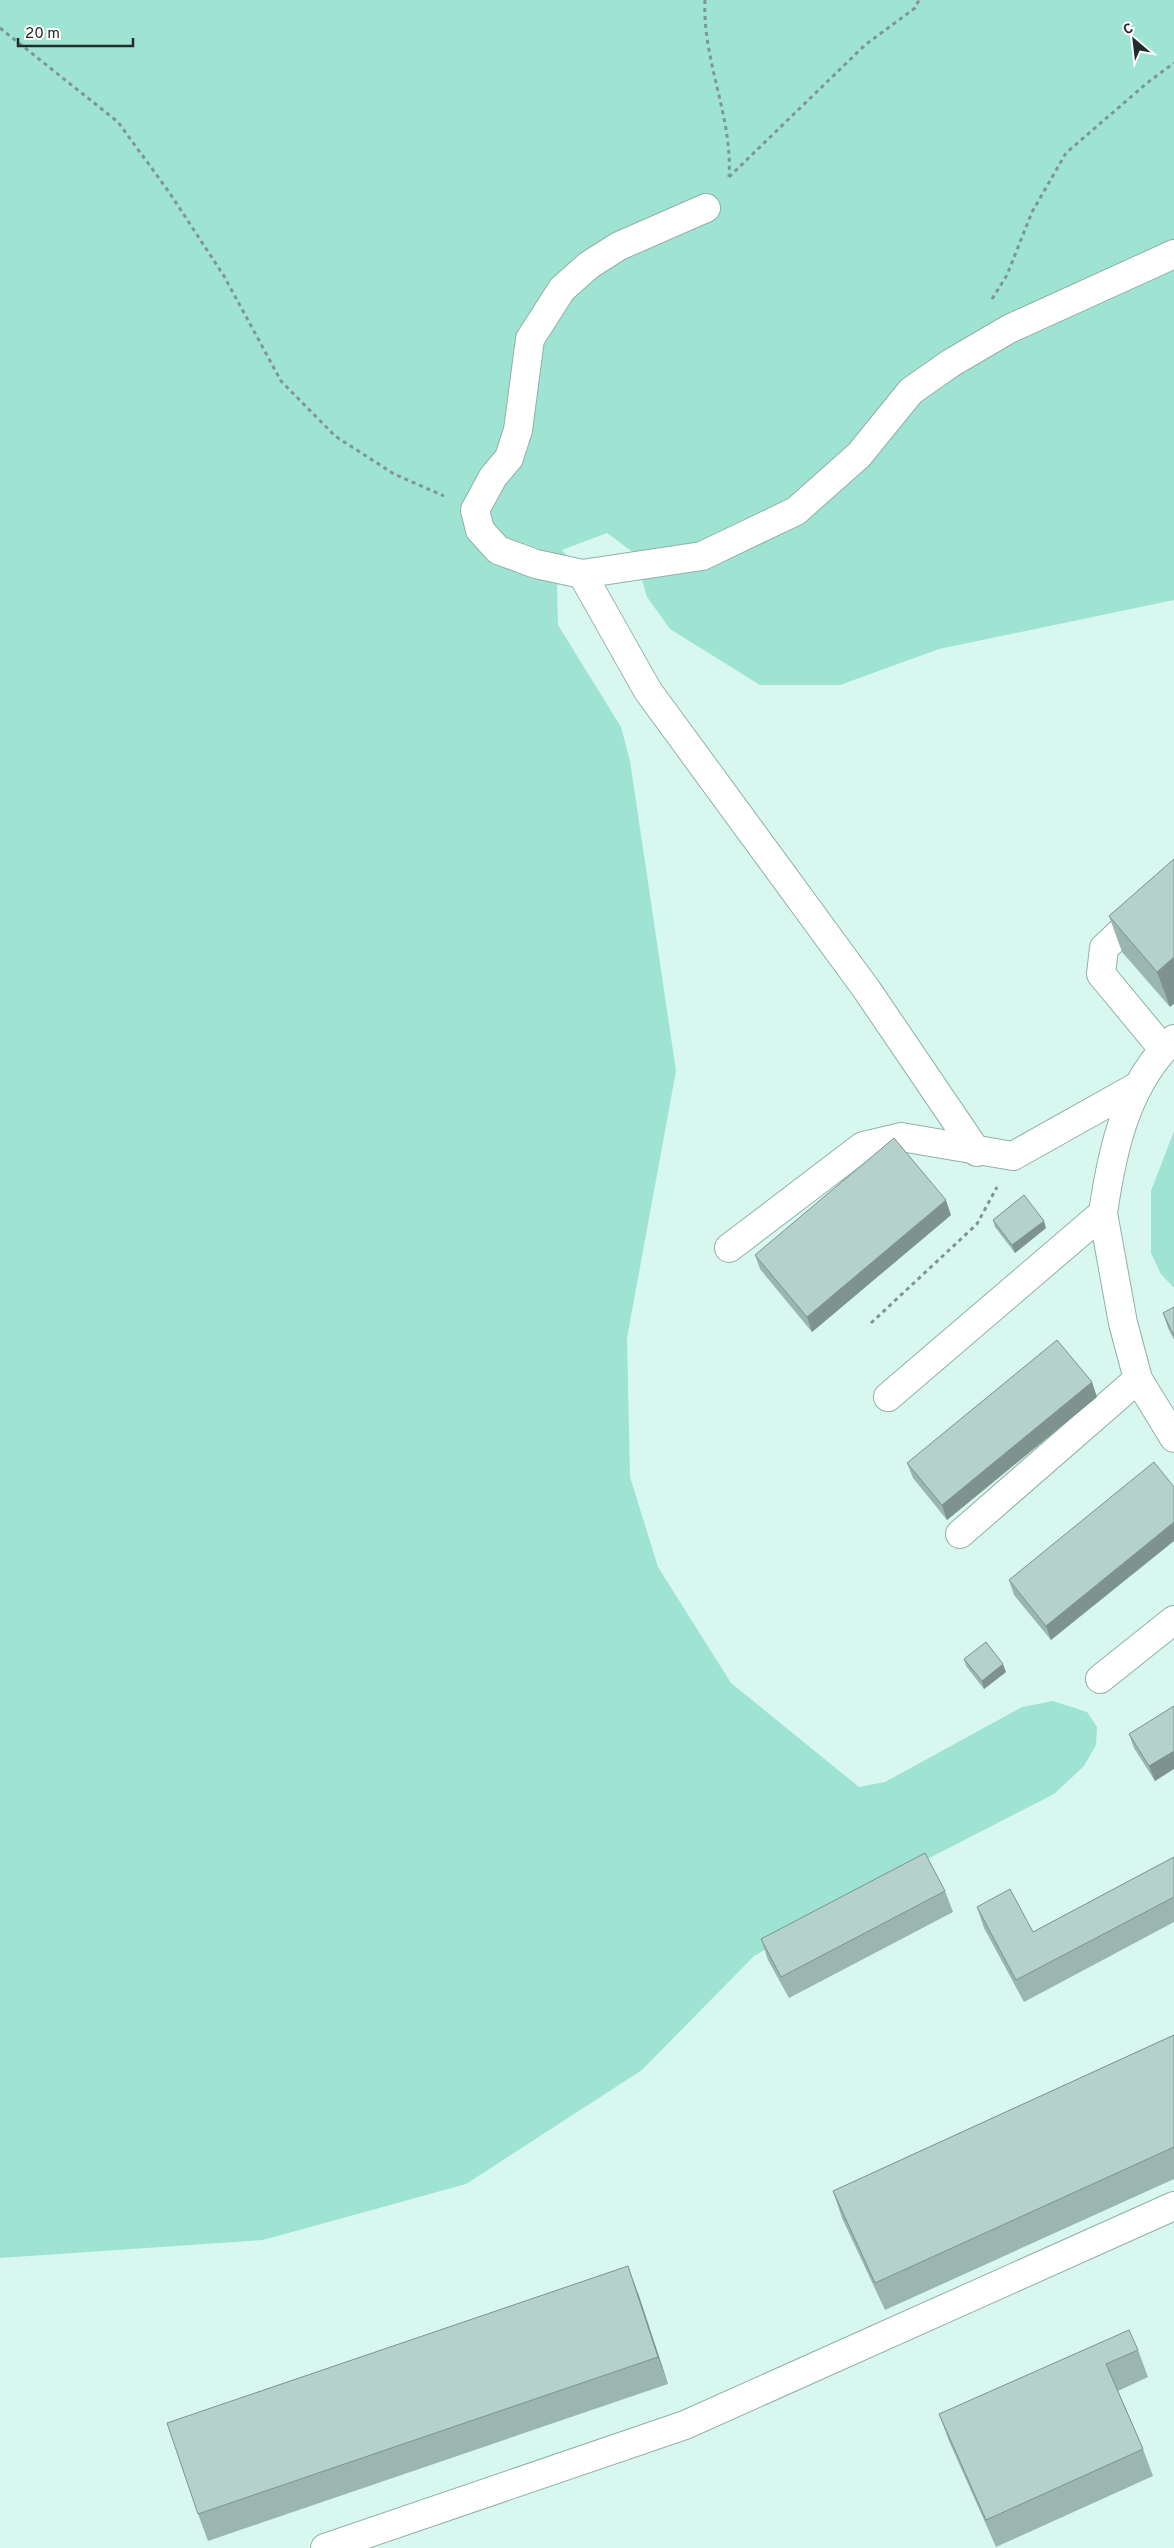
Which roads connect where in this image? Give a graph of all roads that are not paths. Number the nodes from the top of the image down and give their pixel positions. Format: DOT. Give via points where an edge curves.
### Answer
graph roads {
  1 [pos="706,208"];
  2 [pos="1174,254"];
  3 [pos="582,574"];
  4 [pos="1174,882"];
  5 [pos="1169,1044"];
  6 [pos="1136,1088"];
  7 [pos="977,1152"];
  8 [pos="1103,1213"];
  9 [pos="729,1248"];
  10 [pos="1138,1380"];
  11 [pos="888,1397"];
  12 [pos="1174,1438"];
  13 [pos="960,1534"];
  14 [pos="1174,1620"];
  15 [pos="1100,1679"];
  16 [pos="1174,2206"];
  17 [pos="325,2548"];
  1 -- 3 [label="lane" via="619,246 589,265 562,289 530,339 518,430 510,458 493,477 475,510 480,530 498,550 536,564"];
  2 -- 3 [label="lane" via="1010,329 951,363 911,391 859,455 796,511 702,556"];
  3 -- 7 [label="lane" via="648,691 867,990"];
  4 -- 5 [label="lane" via="1104,948 1101,974"];
  5 -- 6 [label="lane"];
  6 -- 7 [label="lane" via="1014,1156"];
  6 -- 8 [label="lane" via="1110,1163"];
  7 -- 9 [label="lane" via="901,1137 863,1146"];
  8 -- 10 [label="lane" via="1123,1323"];
  8 -- 11 [label="lane"];
  10 -- 12 [label="lane"];
  10 -- 13 [label="lane"];
  14 -- 15 [label="lane"];
  16 -- 17 [label="lane" via="685,2425"];
}
